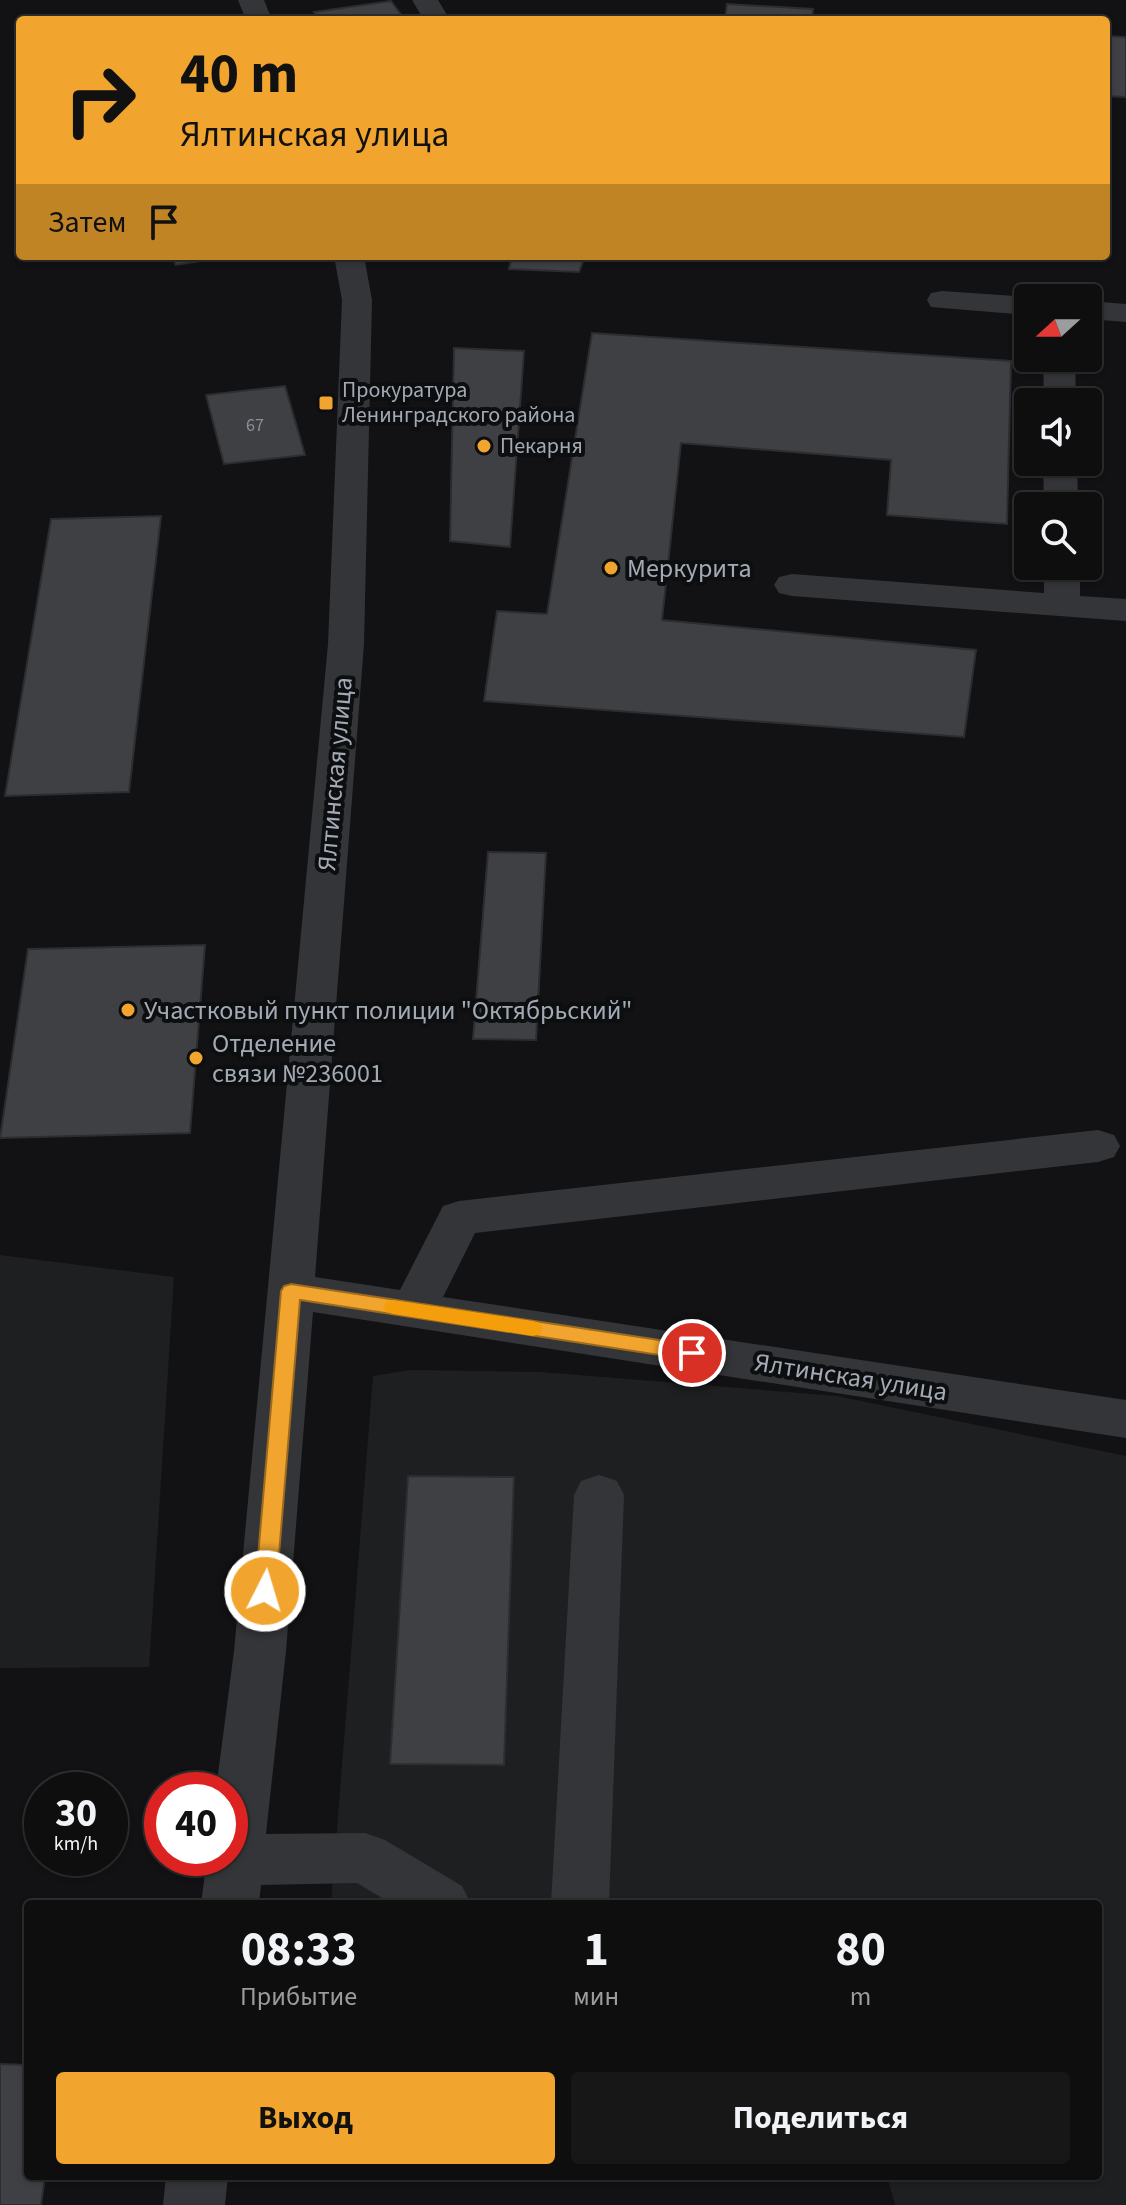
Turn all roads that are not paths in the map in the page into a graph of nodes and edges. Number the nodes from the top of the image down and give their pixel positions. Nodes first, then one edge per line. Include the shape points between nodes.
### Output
1 (350, 260) edge
2 (942, 300) dead end
3 (1014, 305) edge
4 (1102, 311) edge
5 (1126, 313) edge
6 (1062, 580) edge
7 (792, 585) dead end
8 (1062, 606) junction
9 (1126, 610) edge
10 (1098, 1146) dead end
11 (291, 1291) junction
12 (413, 1310) junction
13 (1126, 1419) edge
14 (599, 1495) dead end
15 (233, 1882) edge
16 (435, 1900) edge
17 (580, 1900) edge
18 (197, 2180) edge
19 (194, 2205) edge

1 - 11 street, Ялтинская улица via 357,300 346,644
2 - 3 street
4 - 5 street
6 - 8 street
7 - 8 street
8 - 9 street
10 - 12 street via 459,1218
11 - 12 street, Ялтинская улица
11 - 15 street, Ялтинская улица via 260,1651
12 - 13 street, Ялтинская улица
14 - 17 street
15 - 16 street via 365,1858
18 - 19 street

